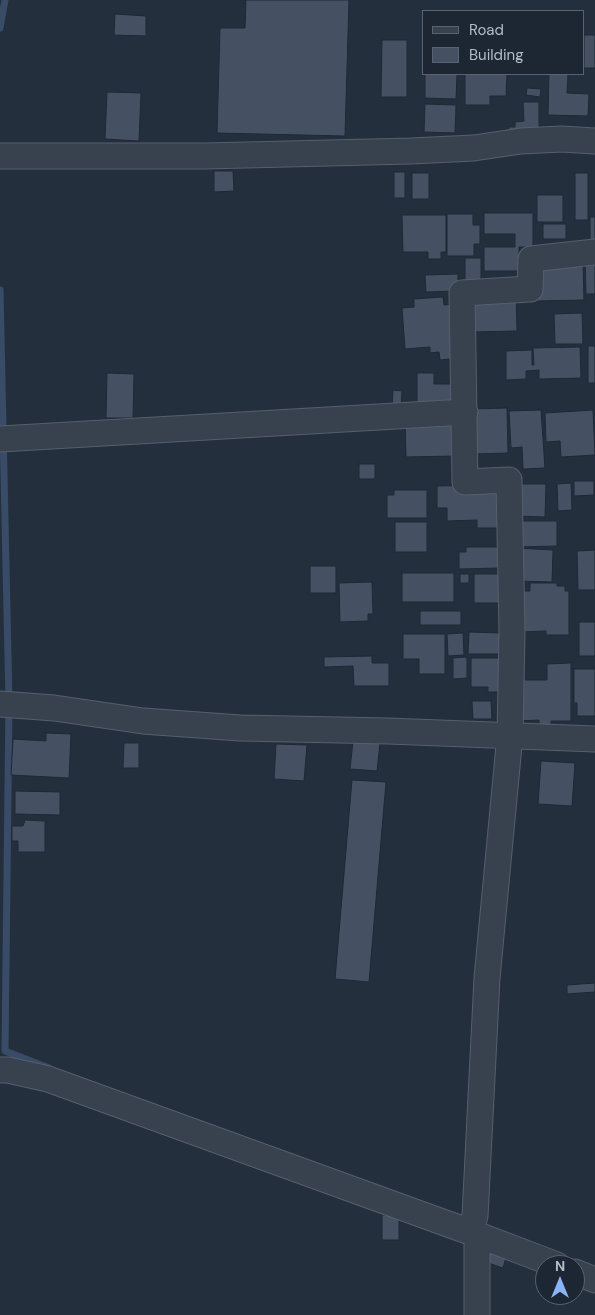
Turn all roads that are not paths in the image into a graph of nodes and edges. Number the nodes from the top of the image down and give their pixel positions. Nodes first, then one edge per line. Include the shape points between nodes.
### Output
1 (595, 141) edge
2 (0, 156) edge
3 (595, 252) edge
4 (466, 412) junction
5 (0, 439) edge
6 (0, 704) edge
7 (510, 735) junction
8 (595, 739) edge
9 (0, 1070) edge
10 (473, 1233) junction
11 (535, 1257) edge
12 (477, 1315) edge

1 - 2 street via 562,139 474,148 254,155
3 - 4 street via 531,259 530,289 462,293
4 - 5 street
4 - 7 street via 466,482 510,480
6 - 7 street via 144,721 240,728
7 - 8 street
7 - 10 street via 488,978
9 - 10 street via 48,1078
10 - 11 street
10 - 12 street

